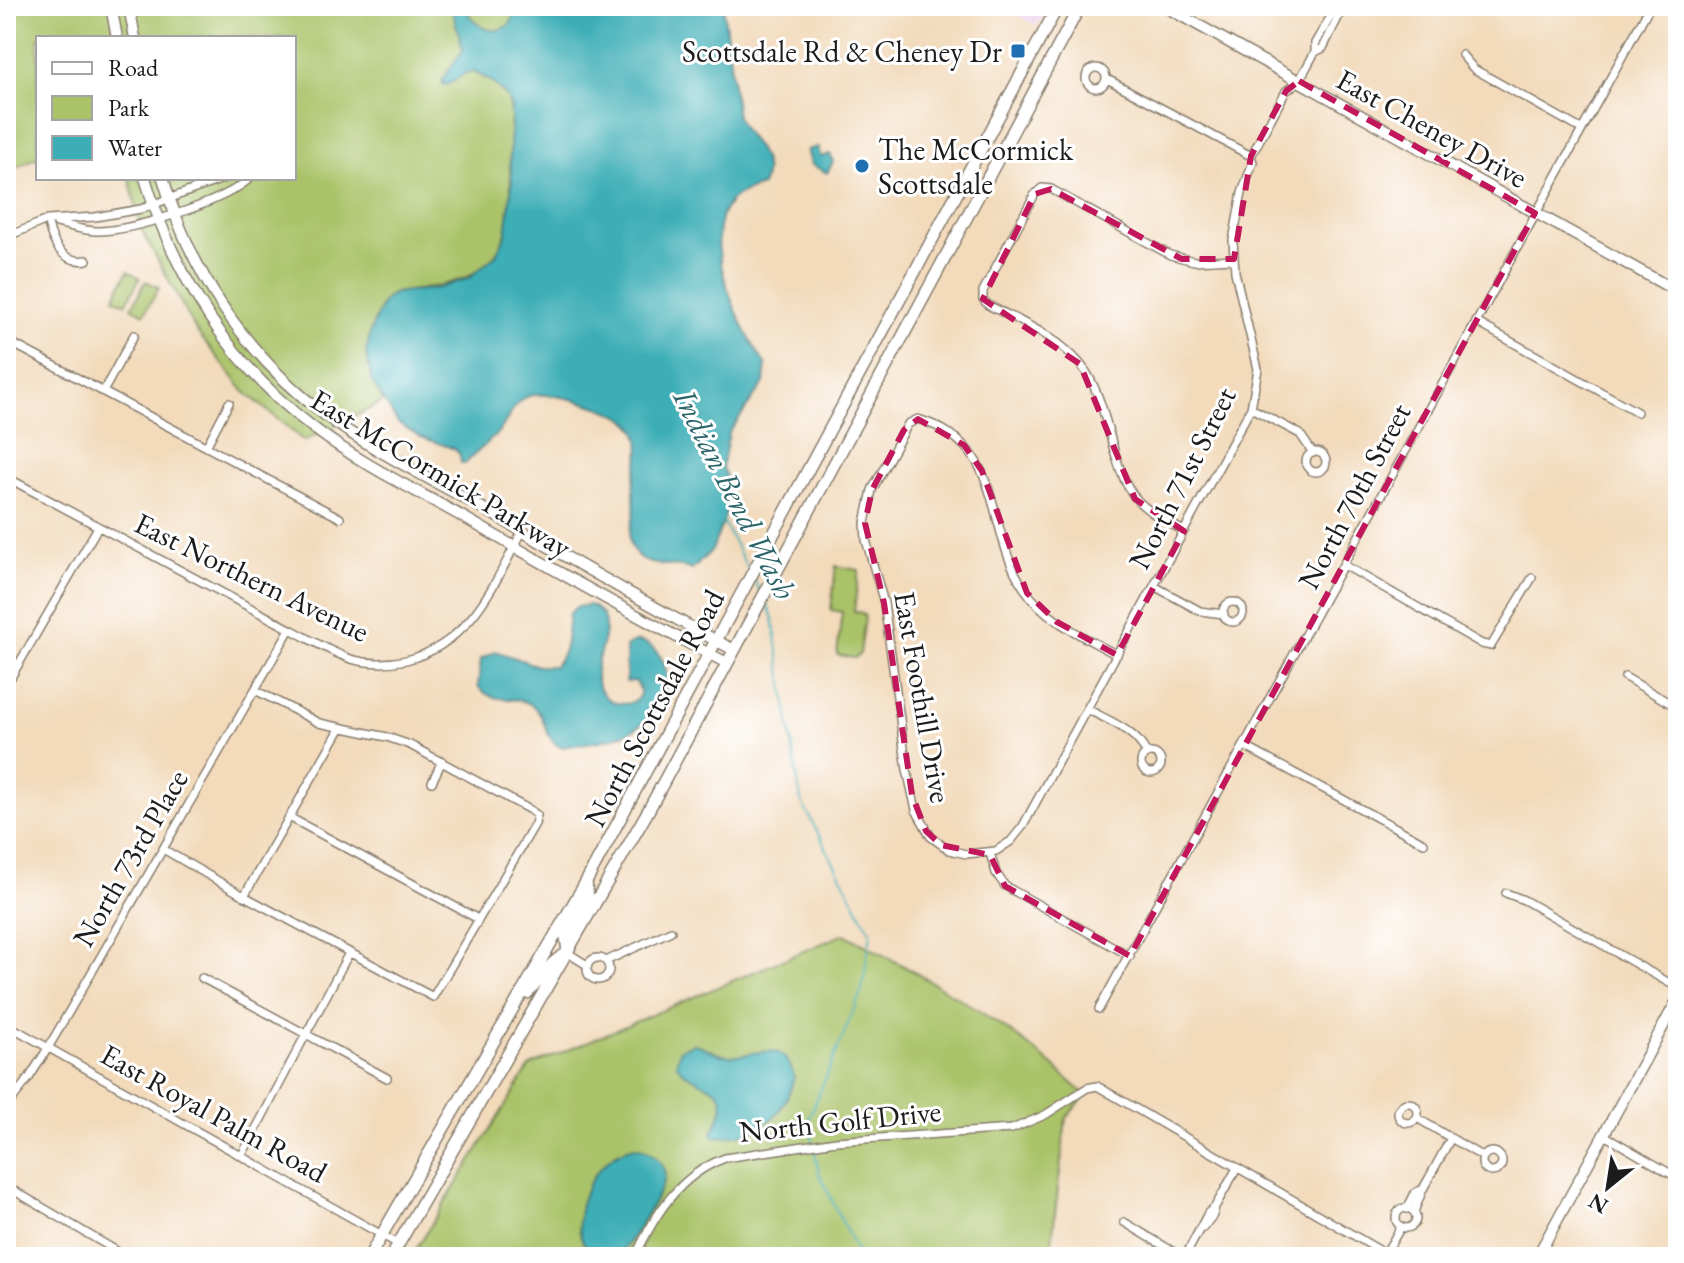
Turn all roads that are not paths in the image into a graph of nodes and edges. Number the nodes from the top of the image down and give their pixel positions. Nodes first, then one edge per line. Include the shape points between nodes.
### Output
1 (111, 6) edge
2 (129, 6) edge
3 (1058, 6) edge
4 (1080, 6) edge
5 (1164, 6) edge
6 (1337, 6) edge
7 (1344, 6) edge
8 (1650, 6) edge
9 (1326, 34) junction
10 (117, 36) edge
11 (135, 36) edge
12 (1462, 55) dead end
13 (1107, 79) dead end
14 (1299, 81) junction
15 (1581, 129) junction
16 (1251, 156) junction
17 (146, 180) edge
18 (164, 180) edge
19 (220, 180) edge
20 (248, 180) edge
21 (169, 200) junction
22 (153, 205) junction
23 (1535, 213) junction
24 (175, 214) junction
25 (158, 219) junction
26 (47, 220) junction
27 (6, 237) edge
28 (1234, 259) junction
29 (87, 260) dead end
30 (1678, 292) edge
31 (1476, 322) junction
32 (134, 335) dead end
33 (6, 340) edge
34 (277, 374) junction
35 (264, 385) junction
36 (104, 390) junction
37 (229, 403) dead end
38 (1251, 408) junction
39 (1637, 412) dead end
40 (207, 445) junction
41 (1313, 453) dead end
42 (6, 477) edge
43 (340, 518) dead end
44 (98, 527) junction
45 (1184, 531) junction
46 (522, 532) junction
47 (514, 547) junction
48 (1344, 565) junction
49 (1532, 578) dead end
50 (1154, 586) junction
51 (1224, 614) dead end
52 (290, 629) junction
53 (717, 641) junction
54 (735, 648) junction
55 (710, 654) junction
56 (1117, 655) junction
57 (727, 663) junction
58 (1625, 677) dead end
59 (6, 686) edge
60 (255, 690) junction
61 (1678, 708) edge
62 (1087, 709) junction
63 (340, 729) junction
64 (1246, 747) junction
65 (1147, 754) dead end
66 (442, 761) junction
67 (432, 782) dead end
68 (289, 817) junction
69 (1424, 843) dead end
70 (163, 849) junction
71 (990, 853) junction
72 (586, 882) junction
73 (1506, 893) dead end
74 (244, 896) junction
75 (478, 919) junction
76 (671, 931) dead end
77 (349, 953) junction
78 (568, 953) junction
79 (1130, 956) junction
80 (606, 961) junction
81 (587, 965) junction
82 (202, 978) dead end
83 (1678, 988) edge
84 (1678, 999) edge
85 (514, 1006) junction
86 (1099, 1009) dead end
87 (6, 1024) edge
88 (305, 1034) junction
89 (48, 1048) junction
90 (387, 1078) dead end
91 (6, 1107) edge
92 (1417, 1118) dead end
93 (1604, 1135) junction
94 (1451, 1138) junction
95 (242, 1155) junction
96 (1483, 1157) dead end
97 (1237, 1168) junction
98 (1678, 1178) edge
99 (6, 1186) edge
100 (1410, 1210) junction
101 (1124, 1222) dead end
102 (1401, 1227) junction
103 (382, 1235) junction
104 (398, 1244) junction
105 (1388, 1255) edge
106 (127, 1257) edge
107 (369, 1257) edge
108 (391, 1257) edge
109 (635, 1257) edge
110 (1184, 1257) edge
111 (1537, 1257) edge

1 - 10 main road
2 - 11 main road
3 - 53 main road, North Scottsdale Road
4 - 54 main road, North Scottsdale Road
5 - 14 main road, East Cheney Drive
6 - 9 street, North 71st Street
7 - 9 street, North 71st Street
8 - 15 street, North 70th Street
9 - 14 street, North 71st Street via 1323,48 1315,52
12 - 15 street via 1474,69
13 - 16 street
14 - 16 street, North 71st Street via 1286,91
14 - 23 main road, East Cheney Drive
15 - 23 street, North 70th Street
16 - 28 street, North 71st Street via 1235,224
17 - 22 main road, East McCormick Parkway
18 - 21 main road, East McCormick Parkway
19 - 21 street
20 - 24 street
21 - 22 street
21 - 24 main road, East McCormick Parkway
22 - 25 main road, East McCormick Parkway
22 - 26 street via 126,213
23 - 30 main road, East Cheney Drive
23 - 31 street, North 70th Street
24 - 25 street
24 - 34 main road, East McCormick Parkway via 198,268 222,306
25 - 26 street via 95,231
25 - 35 main road, East McCormick Parkway via 206,314
26 - 27 street
26 - 29 street via 51,241 62,254 76,262
28 - 38 street, North 71st Street via 1258,369
28 - 45 street via 1194,261 1170,255 1042,188 983,291 988,305 1055,341 1080,364 1098,394 1135,499
31 - 39 street
31 - 48 street, North 70th Street
32 - 36 street
33 - 36 street
34 - 35 main road
34 - 46 main road, East McCormick Parkway via 327,416
35 - 47 main road, East McCormick Parkway via 318,431
36 - 40 street
37 - 40 street
38 - 41 street via 1300,434
38 - 45 street, North 71st Street
40 - 43 street
42 - 44 street, East Northern Avenue
44 - 52 street, East Northern Avenue
44 - 59 street
45 - 50 street, North 71st Street
46 - 47 street, East Northern Avenue
46 - 53 main road, East McCormick Parkway
47 - 52 street, East Northern Avenue via 463,630 425,655 394,663 363,661
47 - 55 main road, East McCormick Parkway
48 - 49 street via 1491,646
48 - 64 street, North 70th Street
50 - 51 street via 1200,611
50 - 56 street, North 71st Street
52 - 60 street, North 73rd Place
53 - 54 main road, East McCormick Parkway
53 - 55 main road, North Scottsdale Road
54 - 57 main road, North Scottsdale Road
55 - 57 main road, East McCormick Parkway
55 - 72 main road, North Scottsdale Road
56 - 62 street, North 71st Street
56 - 71 street, East Foothill Drive via 1037,605 1015,570 977,460 955,438 924,421 913,421 876,483 865,532 884,603 907,770 926,831 941,845 966,854
57 - 78 main road, North Scottsdale Road
58 - 61 street
60 - 63 street
60 - 70 street, North 73rd Place
62 - 65 street via 1132,734
62 - 71 street, North 71st Street via 1019,832
63 - 66 street via 399,740
63 - 68 street
64 - 69 street
64 - 79 street, North 70th Street
66 - 67 street
66 - 75 street via 537,815
68 - 74 street
68 - 75 street
70 - 74 street
70 - 89 street, North 73rd Place
71 - 79 street via 1005,886
72 - 78 main road via 588,897 566,937
72 - 85 main road, North Scottsdale Road
73 - 83 street
74 - 77 street
75 - 77 street via 433,997
76 - 80 street
77 - 88 street
78 - 81 street
78 - 85 main road via 552,962
78 - 104 main road, North Scottsdale Road
79 - 86 street, North 70th Street
80 - 81 street via 595,958
80 - 81 street via 609,971 603,980 589,976
82 - 88 street
84 - 93 main road
85 - 103 main road, North Scottsdale Road
87 - 89 street, East Royal Palm Road
88 - 90 street
88 - 95 street
89 - 91 street, North 73rd Place
89 - 95 street, East Royal Palm Road
92 - 94 street
93 - 98 street
93 - 111 main road
94 - 96 street
94 - 100 street via 1423,1189 1415,1193
95 - 103 street, East Royal Palm Road
97 - 105 street
97 - 109 street, North Golf Drive via 1097,1086 1012,1129 836,1141 725,1158 682,1183
97 - 110 street
99 - 106 street
100 - 102 street via 1396,1215
100 - 102 street via 1416,1219 1413,1225
101 - 110 street
102 - 105 street
103 - 104 street, East Royal Palm Road
103 - 107 main road, North Scottsdale Road
104 - 108 main road, North Scottsdale Road

